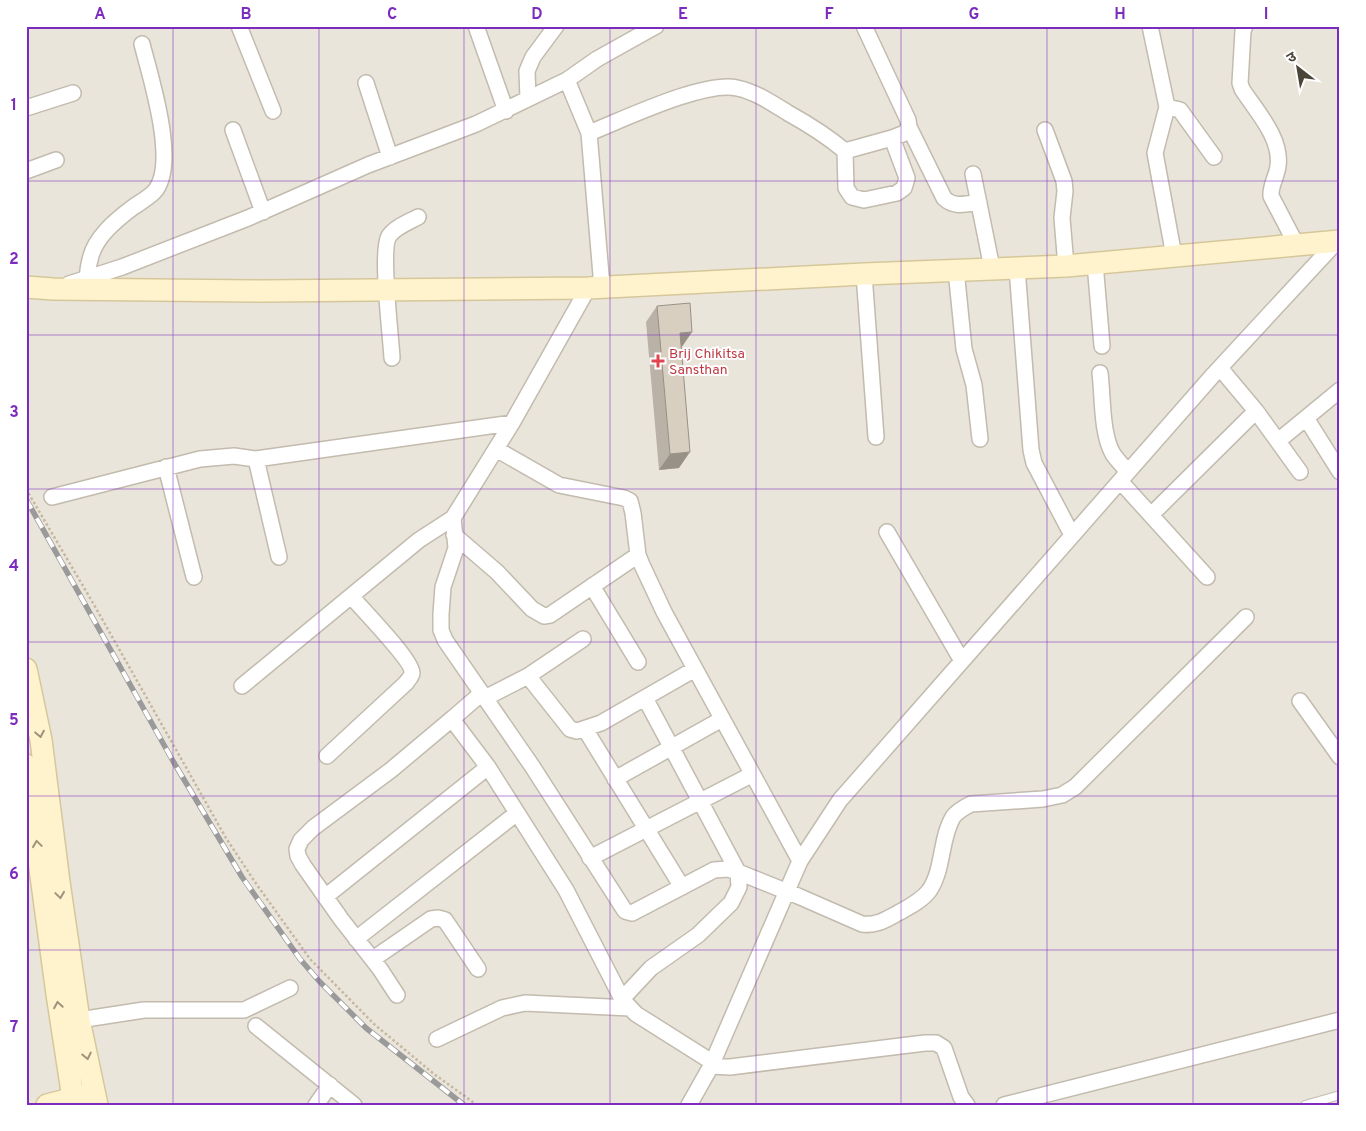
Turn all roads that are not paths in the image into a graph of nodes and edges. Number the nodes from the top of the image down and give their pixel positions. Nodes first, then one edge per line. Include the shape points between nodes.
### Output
1 (239, 26) edge
2 (476, 26) edge
3 (556, 26) edge
4 (656, 26) edge
5 (864, 26) edge
6 (1150, 26) edge
7 (1245, 26) edge
8 (142, 44) dead end
9 (567, 80) junction
10 (366, 83) dead end
11 (73, 93) dead end
12 (528, 99) junction
13 (1167, 107) junction
14 (26, 108) edge
15 (506, 110) junction
16 (273, 111) dead end
17 (909, 127) junction
18 (234, 130) dead end
19 (1045, 130) dead end
20 (589, 133) junction
21 (892, 138) junction
22 (844, 151) junction
23 (390, 157) junction
24 (1214, 157) dead end
25 (56, 160) dead end
26 (26, 171) edge
27 (973, 174) dead end
28 (979, 202) junction
29 (263, 212) junction
30 (418, 217) dead end
31 (1339, 240) edge
32 (1296, 244) junction
33 (1174, 256) junction
34 (1094, 263) junction
35 (1066, 266) junction
36 (992, 268) junction
37 (1017, 268) junction
38 (956, 270) junction
39 (864, 274) junction
40 (87, 279) junction
41 (26, 287) edge
42 (595, 288) junction
43 (53, 289) junction
44 (387, 290) junction
45 (1102, 346) dead end
46 (392, 358) dead end
47 (1220, 368) junction
48 (1100, 372) dead end
49 (1340, 390) edge
50 (1256, 411) junction
51 (1306, 418) junction
52 (512, 424) junction
53 (876, 437) dead end
54 (980, 439) dead end
55 (1278, 441) junction
56 (496, 449) junction
57 (256, 459) junction
58 (166, 467) junction
59 (1300, 472) dead end
60 (1340, 472) edge
61 (1124, 477) junction
62 (52, 497) dead end
63 (1151, 514) junction
64 (452, 518) junction
65 (887, 532) dead end
66 (454, 534) junction
67 (1072, 535) junction
68 (638, 555) junction
69 (279, 557) dead end
70 (1207, 576) dead end
71 (194, 577) dead end
72 (592, 586) junction
73 (351, 596) junction
74 (1246, 617) dead end
75 (583, 639) dead end
76 (962, 661) junction
77 (638, 662) dead end
78 (26, 669) edge
79 (695, 670) junction
80 (528, 676) junction
81 (242, 686) dead end
82 (483, 696) junction
83 (645, 698) junction
84 (1300, 701) dead end
85 (453, 718) junction
86 (722, 719) junction
87 (585, 729) junction
88 (671, 747) junction
89 (327, 756) dead end
90 (1340, 757) edge
91 (26, 765) edge
92 (488, 767) junction
93 (751, 775) junction
94 (615, 779) junction
95 (700, 800) junction
96 (517, 813) junction
97 (646, 829) junction
98 (590, 858) junction
99 (800, 861) junction
100 (738, 872) junction
101 (682, 887) junction
102 (786, 892) junction
103 (325, 897) junction
104 (356, 939) junction
105 (373, 959) junction
106 (478, 969) dead end
107 (290, 988) dead end
108 (397, 996) dead end
109 (626, 1004) junction
110 (79, 1020) junction
111 (1340, 1020) edge
112 (256, 1026) dead end
113 (437, 1039) dead end
114 (711, 1064) junction
115 (330, 1085) junction
116 (1340, 1095) edge
117 (96, 1098) edge
118 (73, 1102) edge
119 (47, 1105) edge
120 (316, 1105) edge
121 (354, 1105) edge
122 (689, 1105) edge
123 (967, 1105) edge
124 (1004, 1105) edge
125 (1305, 1105) edge

1 - 16 street
2 - 15 street
3 - 12 street via 533,57 527,71
4 - 9 street
5 - 17 street
6 - 13 street
7 - 32 street via 1240,83 1276,146 1278,166 1271,196
8 - 40 street via 160,116 163,143 160,178 154,191 119,218 96,244
9 - 12 street
9 - 20 street
10 - 23 street
11 - 14 street
12 - 15 street
13 - 24 street via 1180,110
13 - 33 street via 1155,153
15 - 23 street
17 - 21 street via 905,133
17 - 28 street via 944,198 956,206
18 - 29 street
19 - 35 street via 1064,181 1062,218
20 - 22 street via 685,95 736,87 760,96 827,136
20 - 42 street
21 - 22 street
21 - 22 street via 907,178 904,188 897,193 864,200 852,196 846,188
23 - 29 street
25 - 26 street
27 - 28 street
28 - 36 street
29 - 40 street
30 - 44 street via 394,230 386,242
31 - 32 street
31 - 47 street
32 - 33 street
33 - 34 street
34 - 35 street
34 - 45 street
35 - 37 street
36 - 37 street
36 - 38 street
37 - 67 street via 1031,450 1034,463
38 - 39 street
38 - 54 street via 964,349 974,385
39 - 42 street
39 - 53 street
40 - 43 street
41 - 43 street
42 - 44 street
42 - 52 street
43 - 44 street
44 - 46 street
47 - 50 street
47 - 61 street
48 - 61 street via 1108,444
49 - 51 street
50 - 55 street
50 - 63 street
51 - 55 street
51 - 60 street
52 - 56 street
52 - 57 street
55 - 59 street
56 - 64 street
56 - 68 street via 559,485 630,501
57 - 58 street via 234,456 200,459
57 - 69 street
58 - 62 street
58 - 71 street
61 - 63 street
61 - 67 street
63 - 70 street
64 - 66 street
64 - 73 street via 419,540
65 - 76 street
66 - 72 street via 544,616
66 - 82 street via 456,548 443,587 442,630 445,640
67 - 76 street
68 - 72 street
68 - 79 street
72 - 77 street
73 - 81 street
73 - 89 street via 405,657 412,675
74 - 102 street via 1075,787 1062,795 1043,799 972,804 962,809 949,827 936,877 918,902 872,926
75 - 80 street
76 - 99 street via 840,800
78 -> 110 street via 41,740
79 - 83 street
79 - 86 street
80 - 82 street
80 - 87 street via 570,729
82 - 85 street
82 - 98 street
83 - 87 street
83 - 88 street
84 - 90 street
85 - 92 street
85 - 103 street via 301,840 298,856
86 - 88 street
86 - 93 street
87 - 94 street
88 - 94 street
88 - 95 street
118 -> 91 street
92 - 96 street
92 - 103 street
93 - 95 street
93 - 99 street
94 - 97 street
95 - 97 street
95 - 100 street
96 - 104 street
96 - 109 street via 566,890
97 - 98 street
97 - 101 street
98 - 101 street via 624,911 632,914
99 - 102 street
100 - 101 street via 728,868 714,870
100 - 102 street
100 - 109 street via 739,887 731,903 698,935 651,968
102 - 114 street
103 - 104 street
104 - 105 street
105 - 106 street via 431,919 438,918 446,920
105 - 108 street
107 - 110 street via 244,1010 144,1010
109 - 113 street via 525,1003 502,1008
109 - 114 street
110 -> 117 street
111 - 124 street
112 - 115 street
114 - 122 street
114 - 123 street via 730,1067 936,1043 944,1048
115 - 120 street
115 - 121 street
116 - 125 lane
117 - 118 street
118 - 119 street

